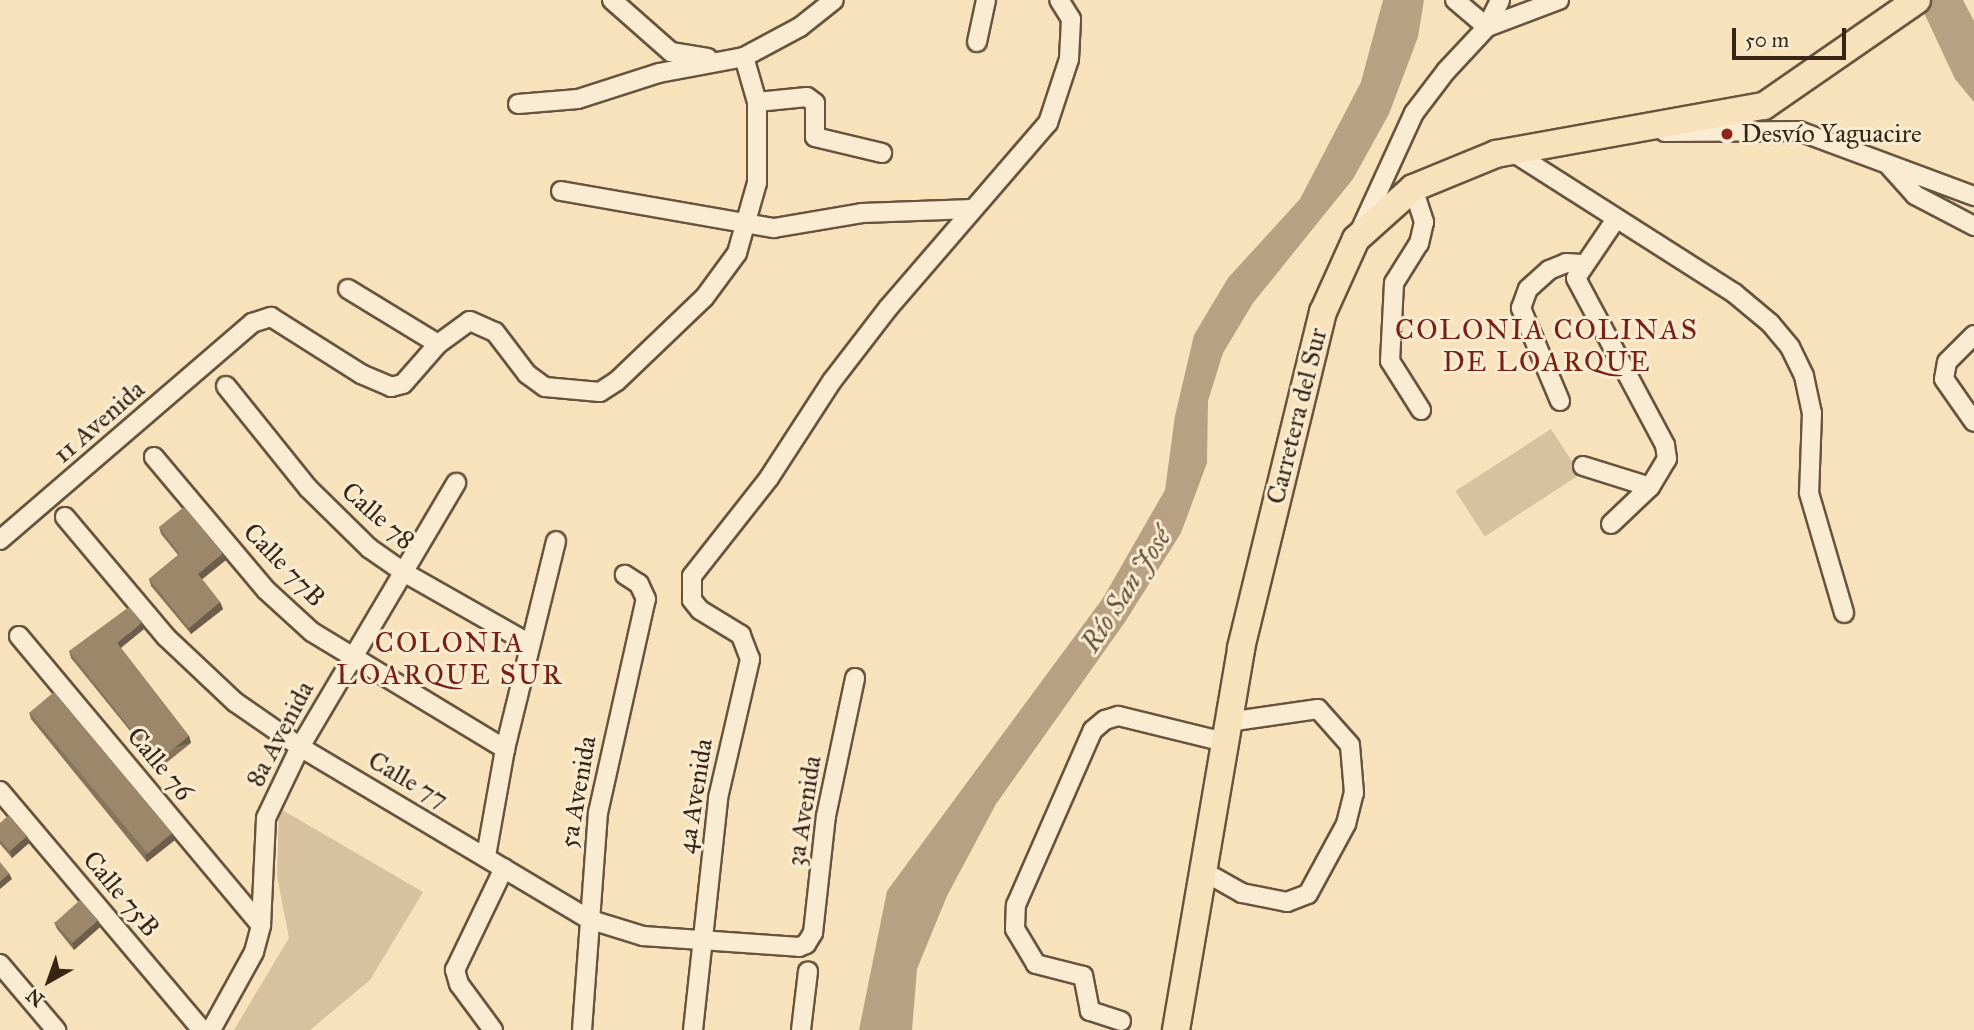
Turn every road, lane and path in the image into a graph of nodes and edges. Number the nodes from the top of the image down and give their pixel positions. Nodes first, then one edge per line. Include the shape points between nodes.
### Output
1 (612, 0) edge
2 (834, 0) edge
3 (986, 0) edge
4 (1059, 0) edge
5 (1455, 0) edge
6 (1500, 0) edge
7 (1559, 0) edge
8 (1917, 0) edge
9 (1487, 27) junction
10 (976, 42) dead end
11 (744, 57) junction
12 (722, 60) junction
13 (757, 102) junction
14 (518, 104) dead end
15 (1641, 130) junction
16 (1511, 151) junction
17 (881, 153) dead end
18 (1888, 164) junction
19 (1413, 188) junction
20 (561, 191) dead end
21 (1974, 196) edge
22 (972, 209) junction
23 (1616, 219) junction
24 (747, 223) junction
25 (1974, 226) edge
26 (1356, 239) junction
27 (1581, 264) junction
28 (348, 289) dead end
29 (1974, 335) edge
30 (438, 344) junction
31 (226, 386) dead end
32 (1560, 401) dead end
33 (1421, 410) dead end
34 (1974, 422) edge
35 (154, 457) dead end
36 (1584, 466) dead end
37 (456, 483) dead end
38 (1650, 487) junction
39 (65, 517) dead end
40 (1611, 524) dead end
41 (0, 540) edge
42 (556, 541) dead end
43 (405, 573) junction
44 (625, 575) dead end
45 (1843, 612) dead end
46 (19, 636) dead end
47 (530, 644) junction
48 (352, 658) junction
49 (855, 678) dead end
50 (1227, 732) junction
51 (300, 747) junction
52 (505, 749) junction
53 (0, 791) edge
54 (486, 856) junction
55 (504, 868) junction
56 (1203, 872) junction
57 (588, 919) junction
58 (261, 925) junction
59 (702, 939) junction
60 (799, 947) joint
61 (0, 964) edge
62 (808, 971) dead end
63 (1121, 1020) dead end
64 (56, 1030) edge
65 (202, 1030) edge
66 (211, 1030) edge
67 (493, 1030) edge
68 (582, 1030) edge
69 (693, 1030) edge
70 (801, 1030) edge
71 (1176, 1030) edge

1 - 12 street via 671,52
2 - 11 street via 800,27
3 - 10 street
4 - 22 street via 1072,19 1069,59 1048,123
5 - 9 street
6 - 9 street
7 - 9 street
8 - 15 highway, Carretera del Sur via 1764,106
9 - 26 street via 1414,113
11 - 12 street
11 - 13 street, 11 Avenida
12 - 14 street via 578,99
13 - 17 street via 807,97 815,103 815,137
13 - 24 street, 11 Avenida via 757,183
15 - 16 highway, Carretera del Sur
15 - 18 street via 1799,131
16 - 19 highway, Carretera del Sur
16 - 23 street
18 - 21 street
18 - 25 street via 1914,195
19 - 26 highway, Carretera del Sur
19 - 33 street via 1424,222 1419,243 1394,283 1390,361
20 - 24 street
22 - 24 street via 862,213 774,228
22 - 59 street, 4a Avenida via 832,381 769,478 692,576 692,600 741,635 750,659 719,798
23 - 27 street
23 - 45 street via 1734,293 1790,347 1804,376 1812,412 1809,493
24 - 30 street, 11 Avenida via 737,253 704,298 600,392 545,387 527,374 484,324 470,321
26 - 50 highway, Carretera del Sur via 1323,312 1241,648
27 - 32 street via 1566,263 1549,270 1528,289 1521,308
27 - 38 street via 1576,278 1665,446 1665,465
28 - 30 street
29 - 34 street via 1947,362 1944,379
30 - 41 street, 11 Avenida via 403,384 391,387 360,374 280,320 252,323
31 - 43 street, Calle 78 via 339,522
35 - 48 street, Calle 77B via 266,590 312,632
36 - 38 street
37 - 43 street, 8a Avenida
38 - 40 street
39 - 51 street, Calle 77 via 204,676
42 - 47 street
43 - 47 street, Calle 78
43 - 48 street, 8a Avenida
44 - 57 street, 5a Avenida via 639,584 646,599 598,813
46 - 58 street, Calle 76
47 - 52 street
48 - 51 street, 8a Avenida
48 - 52 street, Calle 77B
49 - 60 street, 3a Avenida via 826,816 813,933
50 - 56 highway, Carretera del Sur
50 - 56 street via 1318,709 1350,745 1354,793 1346,824 1308,894 1287,902 1242,893
50 - 63 street via 1118,716 1105,720 1093,730 1016,905 1014,929 1036,964 1083,976 1090,1011
51 - 54 street, Calle 77
51 - 58 street, 8a Avenida via 266,818
52 - 54 street
53 - 65 street, Calle 75B
54 - 55 street, Calle 77
55 - 57 street, Calle 77
55 - 67 street via 455,970 459,984
56 - 71 highway, Carretera del Sur
57 - 59 street, Calle 77 via 643,936
57 - 68 street, 5a Avenida
58 - 66 street, 8a Avenida via 254,952
59 - 60 street, Calle 77
59 - 69 street, 4a Avenida
61 - 64 street
62 - 70 street

